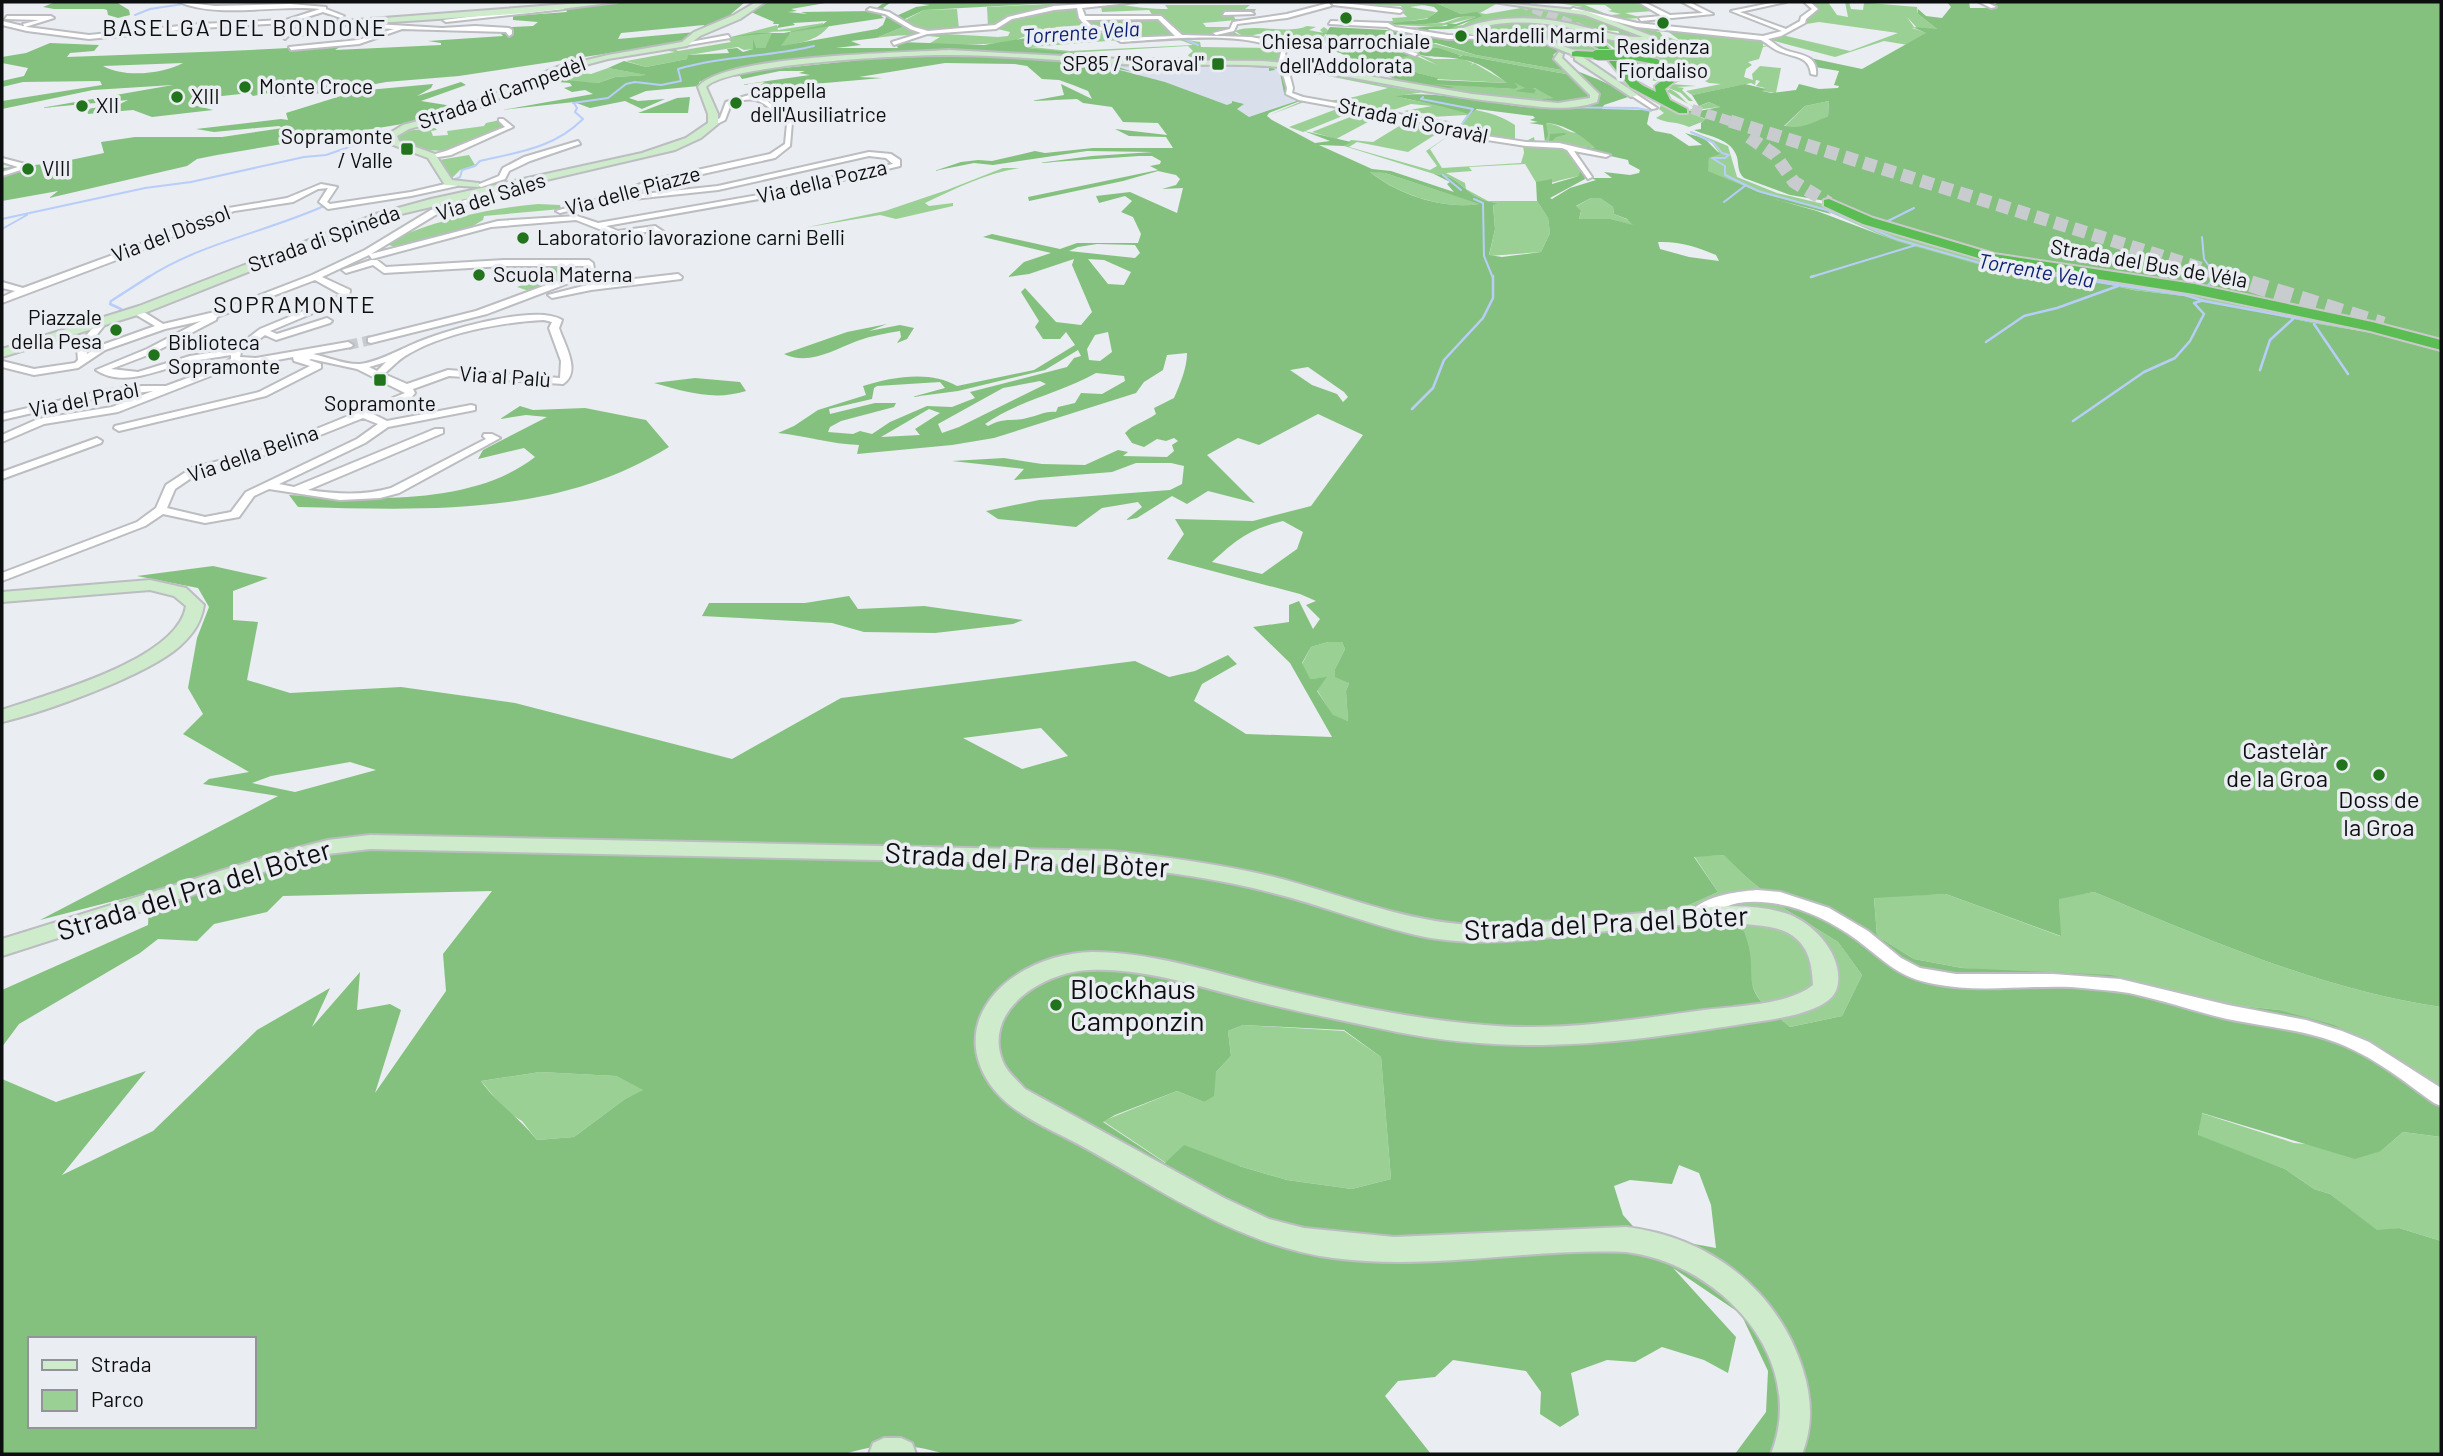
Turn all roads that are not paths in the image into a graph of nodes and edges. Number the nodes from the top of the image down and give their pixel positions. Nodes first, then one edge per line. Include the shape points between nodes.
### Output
1 (182, 2) edge
2 (552, 2) edge
3 (613, 2) edge
4 (761, 2) edge
5 (1134, 2) edge
6 (1497, 2) edge
7 (1640, 2) edge
8 (1685, 2) edge
9 (1783, 2) edge
10 (1807, 2) edge
11 (1982, 2) edge
12 (257, 3) edge
13 (1329, 3) edge
14 (1301, 4) edge
15 (445, 6) dead end
16 (458, 6) dead end
17 (1079, 7) junction
18 (1993, 7) dead end
19 (1387, 9) junction
20 (323, 10) junction
21 (870, 10) dead end
22 (1400, 11) dead end
23 (1572, 11) junction
24 (1339, 12) dead end
25 (238, 13) dead end
26 (1293, 13) junction
27 (1225, 14) dead end
28 (1256, 14) junction
29 (341, 16) junction
30 (1669, 17) junction
31 (1082, 18) junction
32 (1394, 18) dead end
33 (1621, 20) junction
34 (2, 21) edge
35 (41, 21) junction
36 (285, 21) junction
37 (1331, 23) dead end
38 (409, 24) junction
39 (21, 26) junction
40 (201, 26) junction
41 (300, 26) junction
42 (97, 28) dead end
43 (41, 31) junction
44 (312, 31) junction
45 (1786, 31) junction
46 (1693, 32) junction
47 (928, 33) junction
48 (509, 34) dead end
49 (1332, 34) dead end
50 (1592, 34) tunnel mouth
51 (1324, 35) dead end
52 (83, 36) junction
53 (1358, 36) dead end
54 (285, 37) dead end
55 (728, 37) dead end
56 (1183, 37) junction
57 (1763, 38) junction
58 (1543, 40) junction
59 (688, 43) junction
60 (894, 43) dead end
61 (1303, 46) junction
62 (291, 48) dead end
63 (1283, 48) junction
64 (1415, 54) dead end
65 (1573, 56) junction
66 (1623, 59) junction
67 (1282, 65) junction
68 (1814, 74) dead end
69 (1670, 80) junction
70 (1634, 95) junction
71 (1668, 102) junction
72 (1654, 108) dead end
73 (1687, 110) tunnel mouth
74 (713, 119) junction
75 (501, 120) dead end
76 (578, 142) dead end
77 (1567, 146) junction
78 (1606, 155) dead end
79 (432, 156) junction
80 (2, 160) edge
81 (793, 161) dead end
82 (2, 174) edge
83 (556, 174) junction
84 (1587, 177) dead end
85 (735, 178) dead end
86 (454, 184) junction
87 (481, 185) junction
88 (692, 186) junction
89 (669, 194) junction
90 (606, 200) junction
91 (1829, 203) tunnel mouth
92 (491, 225) junction
93 (598, 225) junction
94 (660, 232) dead end
95 (336, 267) junction
96 (318, 277) junction
97 (678, 277) dead end
98 (5, 288) edge
99 (23, 291) junction
100 (2, 300) edge
101 (136, 312) junction
102 (222, 313) junction
103 (477, 314) junction
104 (327, 321) dead end
105 (102, 322) junction
106 (2383, 325) tunnel mouth
107 (162, 327) junction
108 (263, 331) junction
109 (410, 331) junction
110 (370, 340) tunnel mouth
111 (189, 341) junction
112 (430, 342) junction
113 (2435, 342) edge
114 (348, 345) tunnel mouth
115 (2, 353) edge
116 (306, 355) junction
117 (399, 355) junction
118 (236, 356) junction
119 (208, 357) junction
120 (83, 361) junction
121 (2, 364) edge
122 (360, 367) junction
123 (377, 375) junction
124 (407, 388) junction
125 (170, 389) junction
126 (471, 408) dead end
127 (114, 410) junction
128 (361, 414) junction
129 (2, 417) edge
130 (385, 425) junction
131 (119, 429) junction
132 (439, 432) dead end
133 (488, 436) dead end
134 (2, 439) edge
135 (2, 477) edge
136 (267, 485) junction
137 (293, 492) junction
138 (160, 510) junction
139 (2, 577) edge
140 (2, 597) edge
141 (2, 716) edge
142 (1695, 916) junction
143 (2, 948) edge
144 (2441, 1098) edge
145 (884, 1454) edge
146 (901, 1454) edge
147 (1787, 1454) edge

1 - 12 street
2 - 16 main road
3 - 38 main road
4 - 59 main road, Strada di Campedèl
5 - 17 street
6 - 23 main road
7 - 30 street
8 - 30 street via 1710,14
9 - 45 street via 1734,10
10 - 45 street via 1815,9 1803,23
11 - 18 street
12 - 20 street via 320,6
13 - 14 street
13 - 19 street
13 - 24 street
13 - 26 street
14 - 26 street via 1291,9
15 - 29 main road
17 - 31 street
17 - 47 street via 1041,11 988,28
19 - 22 street
19 - 32 street
20 - 29 street
20 - 36 street
21 - 47 street
23 - 33 street
23 - 58 main road via 1651,38 1630,39 1535,22 1467,31
25 - 40 street
26 - 28 street
27 - 28 street
28 - 56 street via 1230,31
29 - 36 main road
30 - 33 street
30 - 46 street
31 - 56 street via 1154,16
31 - 56 street via 1088,27 1115,30 1121,40
33 - 46 street
34 - 35 street via 51,18
34 - 39 street
35 - 39 street
35 - 43 street via 48,23
36 - 40 street
36 - 41 main road
37 - 58 street via 1448,37
38 - 41 main road
38 - 44 street
38 - 48 street via 442,30 491,28 509,30
38 - 62 street via 359,42
39 - 43 street
40 - 52 street
41 - 44 street via 295,28
42 - 52 street
43 - 52 street
44 - 54 street
45 - 57 street
46 - 57 street
47 - 60 street
49 - 53 street
50 - 66 highway
51 - 61 street
55 - 59 street
56 - 63 street via 1247,39
57 - 68 street via 1780,50 1808,58
58 - 65 main road
59 - 79 main road, Strada di Campedèl via 560,69 393,135 393,141
61 - 63 street
61 - 64 street via 1351,40 1393,45
63 - 67 street
65 - 66 highway, bridge
65 - 67 main road via 1595,94 1594,100 1565,106 1472,97
65 - 70 main road
65 - 71 highway via 1599,49 1576,31 1603,47 1634,85
66 - 69 highway via 1640,78
66 - 69 highway via 1653,61 1675,76
66 - 71 highway via 1639,82
67 - 74 main road via 950,52 810,61 734,72 707,81 702,90
67 - 77 street, Strada di Soravàl via 1289,94 1301,99 1448,125 1468,136
69 - 71 highway via 1659,89
70 - 71 highway
70 - 72 street
71 - 73 highway
74 - 83 main road via 699,135 659,152
74 - 90 street, Via delle Piazze via 723,119 728,103 737,99 763,99 790,123 788,145 772,156 655,182
75 - 79 street via 509,128
76 - 87 street via 527,159
77 - 78 street, Strada di Soravàl
77 - 84 street
79 - 86 main road via 447,181
80 - 82 street via 26,167
81 - 88 street
83 - 87 main road
83 - 95 street, Via del Sàles via 434,212
83 - 101 main road, Strada di Spinéda via 380,216
85 - 88 street
86 - 87 main road
86 - 99 street, Via del Dòssol via 328,207 323,202 333,187 318,185 290,200 215,215
88 - 89 street
89 - 90 street, Via della Pozza
89 - 93 street, Via della Pozza via 718,188 873,153 897,162 888,169 776,194
90 - 92 street, Via delle Piazze
91 - 113 highway, Strada del Bus de Véla via 1868,221 1992,258 2194,289
92 - 93 street, Via della Pozza via 577,218
92 - 95 street, Via delle Piazze
93 - 94 street via 617,234 654,228
95 - 96 street, Via del Sàles
96 - 102 street
96 - 103 street via 374,262 384,270 425,265 589,263 590,269 579,276
96 - 108 street, Via del Praòl via 347,292 346,296
97 - 103 street via 573,290
98 - 99 street
99 - 100 street, Via del Dòssol
101 - 105 main road, Strada di Spinéda
101 - 107 street
102 - 107 street
102 - 111 street
103 - 109 street
104 - 108 street via 276,337
105 - 115 main road, Strada di Spinéda
105 - 120 street via 82,347
106 - 113 highway, Strada del Bus de Véla
107 - 120 street via 103,348
108 - 118 street, Via del Praòl
109 - 110 street
109 - 112 street
111 - 119 street
111 - 119 street via 104,371 138,375
112 - 117 street
112 - 124 street, Via al Palù via 496,323 552,318 557,320 554,328 567,376 563,381 448,373
114 - 116 street
116 - 118 street via 256,361
116 - 122 street
116 - 131 street via 297,359 318,366 262,394
117 - 122 street
117 - 123 street
118 - 119 street
118 - 125 street, Via del Praòl via 215,372
120 - 121 street via 56,371
122 - 123 street
123 - 124 street
124 - 128 street, Via della Belina via 410,393 406,397
125 - 127 street
125 - 129 street, Via del Praòl via 102,393
126 - 130 street
127 - 131 street via 120,415
127 - 134 street via 42,421
128 - 130 street
128 - 138 street, Via della Belina via 276,449 196,470 170,487
130 - 136 street via 361,442
131 - 135 street via 99,447
132 - 137 street
133 - 137 street via 495,438 393,493
136 - 137 street
136 - 138 street via 250,494 235,515 223,519 188,518
138 - 139 street, Via della Belina via 141,524
140 - 141 main road via 150,585 180,592 195,605 186,631 144,660
142 - 143 main road, Strada del Pra del Bòter via 1465,933 1417,927 1273,885 1111,858 370,842 281,859
142 - 144 street via 1715,901 1735,897 1803,902 1835,917 1916,974 1962,981 2067,981 2133,987 2228,1012 2315,1028 2353,1042
142 - 147 main road, Strada del Pra del Bòter via 1758,914 1777,918 1811,937 1822,953 1825,988 1807,1002 1740,1015 1623,1031 1516,1037 1442,1029 1124,962 1089,961 1053,966 1011,992 993,1014 989,1058 1016,1096 1256,1228 1303,1241 1380,1251 1604,1240 1651,1244 1695,1262 1741,1294 1777,1336 1794,1385 1796,1413
145 - 146 main road

